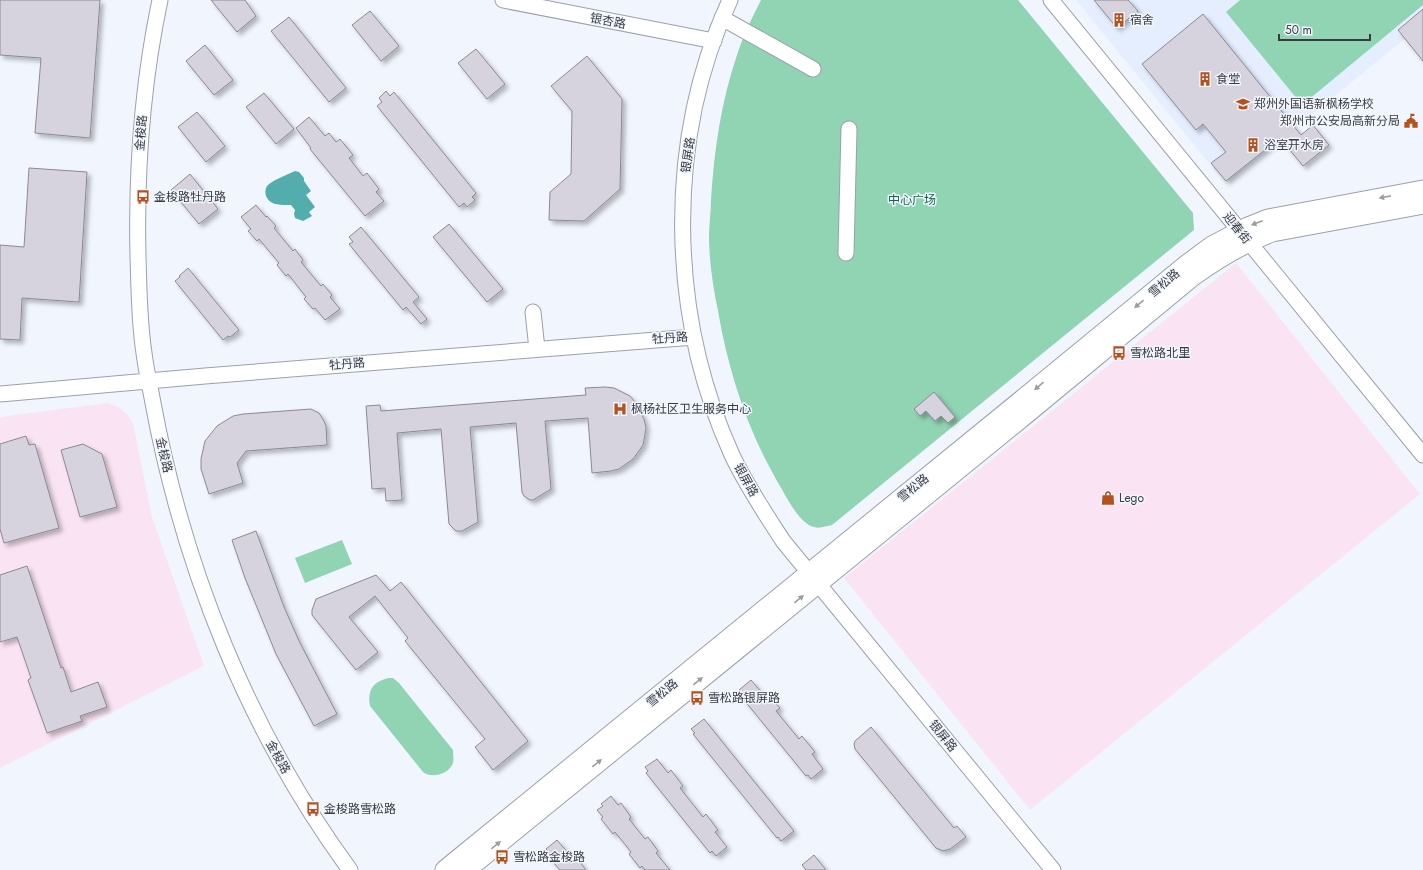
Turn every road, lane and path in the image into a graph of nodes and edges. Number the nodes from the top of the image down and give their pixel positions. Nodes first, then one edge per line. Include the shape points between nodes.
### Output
1 (160, 0) edge
2 (503, 0) edge
3 (730, 0) edge
4 (1051, 0) edge
5 (722, 18) junction
6 (714, 41) junction
7 (814, 69) dead end
8 (849, 129) dead end
9 (1423, 190) edge
10 (1423, 204) edge
11 (1244, 237) junction
12 (846, 253) dead end
13 (533, 312) dead end
14 (694, 337) junction
15 (537, 349) junction
16 (149, 381) junction
17 (0, 394) edge
18 (1423, 455) edge
19 (814, 578) junction
20 (350, 870) edge
21 (445, 870) edge
22 (466, 870) edge
23 (1053, 870) edge

1 - 16 street, 金梭路 via 146,75 140,129 137,205 139,303
2 - 6 street, 银杏路
3 - 5 street, 银屏路
4 - 11 street, 迎春街
5 - 6 street, 银屏路
5 - 7 street
6 - 14 street, 银屏路 via 691,129 683,195 683,264
8 - 12 street
9 -> 11 main road, 雪松路 via 1268,219
10 - 11 main road, 雪松路
11 - 18 street, 迎春街
11 - 19 main road, 雪松路
13 - 15 street
14 - 15 street, 牡丹路
14 - 19 street, 银屏路 via 705,382 732,455 783,541
15 - 16 street, 牡丹路
16 - 17 street, 牡丹路
16 - 20 street, 金梭路 via 159,438 174,499 204,594 234,668 275,753 321,830
19 - 21 main road, 雪松路
22 -> 19 main road, 雪松路
19 - 23 street, 银屏路

